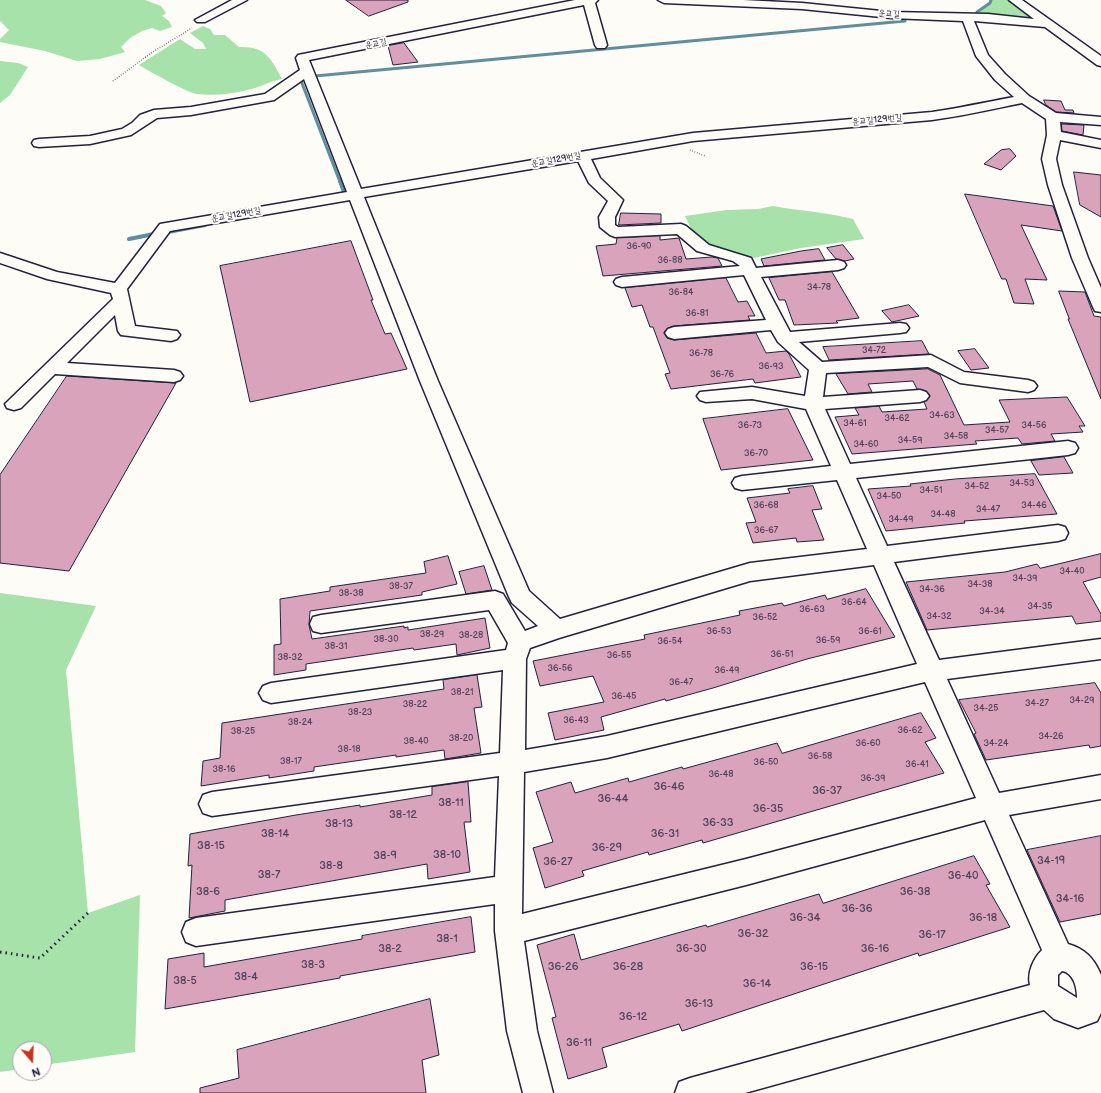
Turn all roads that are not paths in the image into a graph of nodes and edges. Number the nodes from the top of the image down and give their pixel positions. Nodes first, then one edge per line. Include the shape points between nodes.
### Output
1 (241, 0) edge
2 (664, 0) edge
3 (1015, 0) edge
4 (591, 1) edge
5 (967, 17) junction
6 (201, 20) road end
7 (1048, 24) junction
8 (601, 45) dead end
9 (1100, 60) edge
10 (307, 71) junction
11 (1024, 98) junction
12 (1053, 117) junction
13 (1101, 121) edge
14 (1054, 135) junction
15 (39, 143) dead end
16 (1101, 144) edge
17 (582, 155) junction
18 (355, 194) junction
19 (0, 258) edge
20 (838, 265) dead end
21 (750, 272) junction
22 (622, 282) dead end
23 (120, 294) junction
24 (1101, 307) edge
25 (900, 328) dead end
26 (781, 331) junction
27 (674, 333) dead end
28 (171, 335) dead end
29 (53, 368) junction
30 (818, 368) junction
31 (174, 376) dead end
32 (1028, 386) dead end
33 (706, 396) dead end
34 (920, 396) dead end
35 (14, 404) dead end
36 (813, 404) junction
37 (1068, 448) dead end
38 (843, 472) junction
39 (742, 483) dead end
40 (1058, 533) dead end
41 (879, 554) junction
42 (321, 624) dead end
43 (556, 629) junction
44 (1101, 649) edge
45 (518, 651) junction
46 (931, 671) junction
47 (271, 693) dead end
48 (512, 763) junction
49 (1101, 787) edge
50 (212, 804) dead end
51 (991, 806) junction
52 (508, 889) junction
53 (509, 931) junction
54 (196, 932) dead end
55 (1059, 956) junction
56 (1098, 978) edge
57 (1047, 995) junction
58 (538, 1093) edge
59 (690, 1093) edge

1 - 6 street
2 - 5 street, 운교길 via 802,6 891,15
3 - 7 street
4 - 8 street
4 - 10 street, 운교길 via 302,58
5 - 7 street, 운교길
5 - 11 street via 982,56 1000,77
7 - 9 street
10 - 15 street via 269,97 191,111 154,114 126,132 90,140
10 - 18 street, 운교길
11 - 12 street
11 - 17 street, 운교길129번길 via 962,112 693,137
12 - 13 street
12 - 14 street
14 - 16 street
14 - 24 street via 1049,159 1054,185
17 - 18 street, 운교길129번길
17 - 21 street via 594,180 616,200 607,217 608,226 615,232 681,229 703,248 739,258 745,262
18 - 23 street, 운교길129번길 via 165,227
18 - 43 street, 운교길 via 520,597
19 - 23 street via 53,276
20 - 21 street
21 - 22 street
21 - 26 street
23 - 28 street via 127,331
23 - 29 street, 운교길129번길
25 - 26 street
26 - 27 street
26 - 30 street
29 - 31 street
29 - 35 street, 운교길129번길
30 - 32 street via 931,361 960,377
30 - 36 street
33 - 36 street via 752,393
34 - 36 street
36 - 38 street
37 - 38 street
38 - 39 street
38 - 41 street
40 - 41 street
41 - 43 street via 750,572
41 - 46 street
42 - 45 street via 495,600
43 - 45 street
44 - 46 street
45 - 47 street
45 - 48 street
46 - 48 street via 607,747
46 - 51 street
48 - 50 street
48 - 52 street
49 - 51 street
51 - 53 street via 746,872
51 - 55 street
52 - 53 street
52 - 54 street
53 - 58 street via 522,1031
55 - 56 street via 1074,959
55 - 57 street via 1051,960 1043,970 1042,984
56 - 57 street via 1100,996 1096,1008 1086,1013 1077,1014 1067,1010
57 - 59 street

